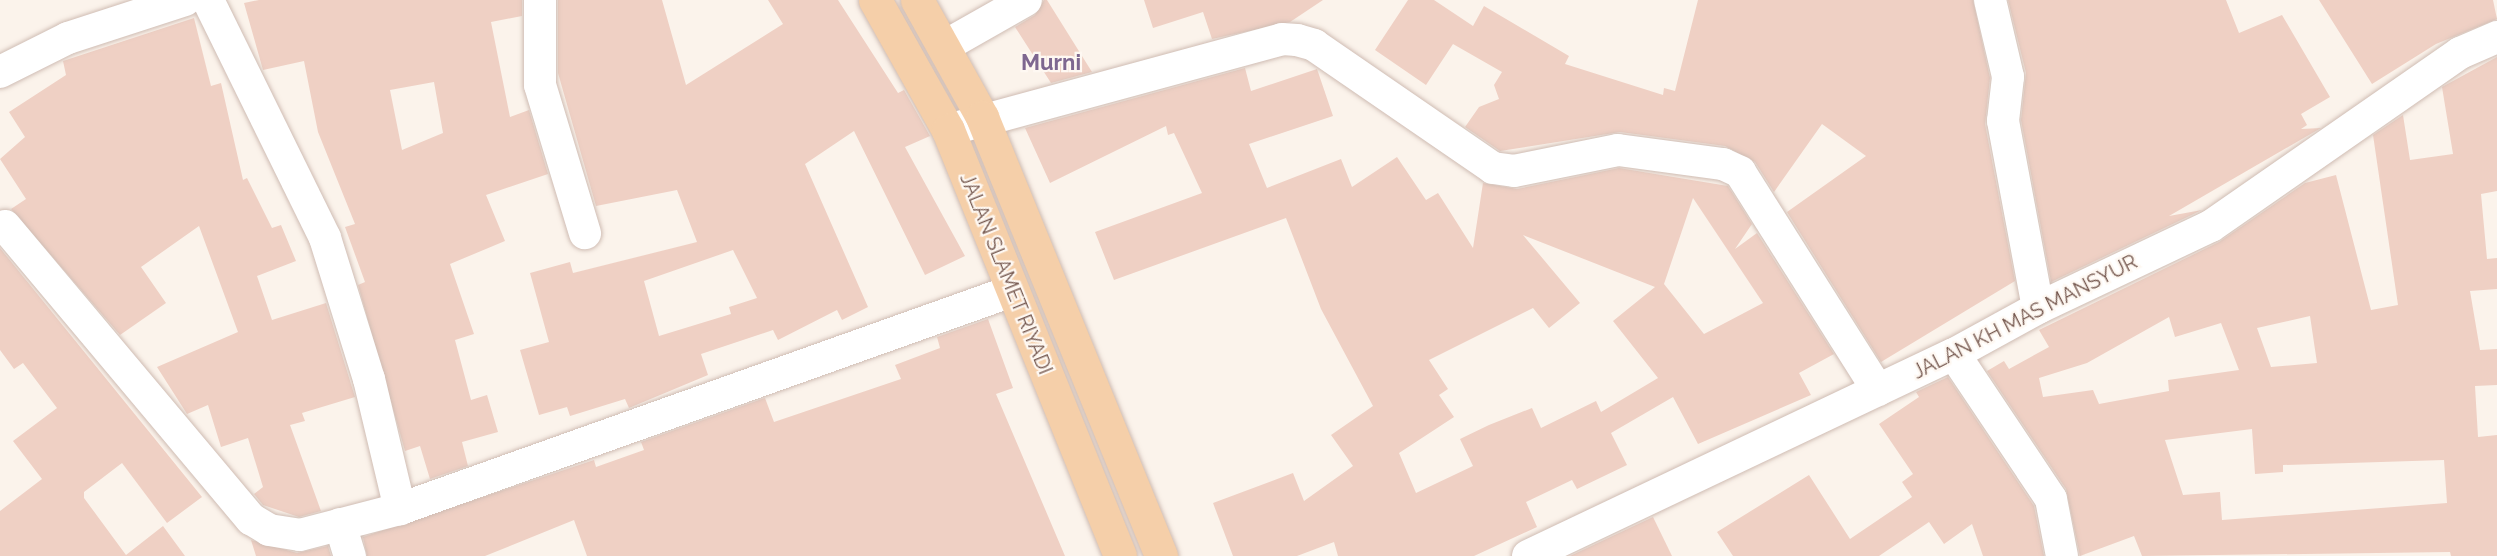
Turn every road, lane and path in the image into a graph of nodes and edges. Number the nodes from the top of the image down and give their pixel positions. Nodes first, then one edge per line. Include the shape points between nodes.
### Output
1 (185, 0) edge
2 (208, 0) edge
3 (540, 0) edge
4 (875, 0) edge
5 (917, 0) edge
6 (1026, 0) edge
7 (1990, 0) edge
8 (2497, 37) edge
9 (945, 46) junction
10 (0, 72) edge
11 (982, 117) junction
12 (948, 130) junction
13 (5, 226) dead end
14 (585, 233) dead end
15 (1012, 291) junction
16 (2038, 308) junction
17 (1954, 354) junction
18 (1878, 390) junction
19 (400, 509) junction
20 (340, 524) junction
21 (350, 556) edge
22 (1120, 556) edge
23 (1161, 556) edge
24 (1528, 556) edge
25 (2062, 556) edge

1 - 10 street via 68,38
2 - 19 street via 325,238 369,379
3 - 14 street via 540,85
4 - 12 main road, JALAN SLAMET RIYADI
5 - 9 main road, JALAN SLAMET RIYADI
6 - 9 street
7 - 16 street via 2008,77 2003,121
8 - 16 street, JALAN KH MAS MANSYUR via 2460,53 2211,226
9 - 11 main road, JALAN SLAMET RIYADI
11 - 12 street
11 - 18 street via 1282,39 1314,45 1493,168 1514,171 1618,150 1723,164 1751,182
11 - 23 main road, JALAN SLAMET RIYADI
12 - 15 main road, JALAN SLAMET RIYADI
13 - 20 street via 251,519 269,530 300,535
15 - 19 street
15 - 22 main road, JALAN SLAMET RIYADI
16 - 17 street, JALAN KH MAS MANSYUR
17 - 18 street, JALAN KH MAS MANSYUR
17 - 25 street via 2051,499
18 - 24 street, JALAN KH MAS MANSYUR
19 - 20 street
20 - 21 street

